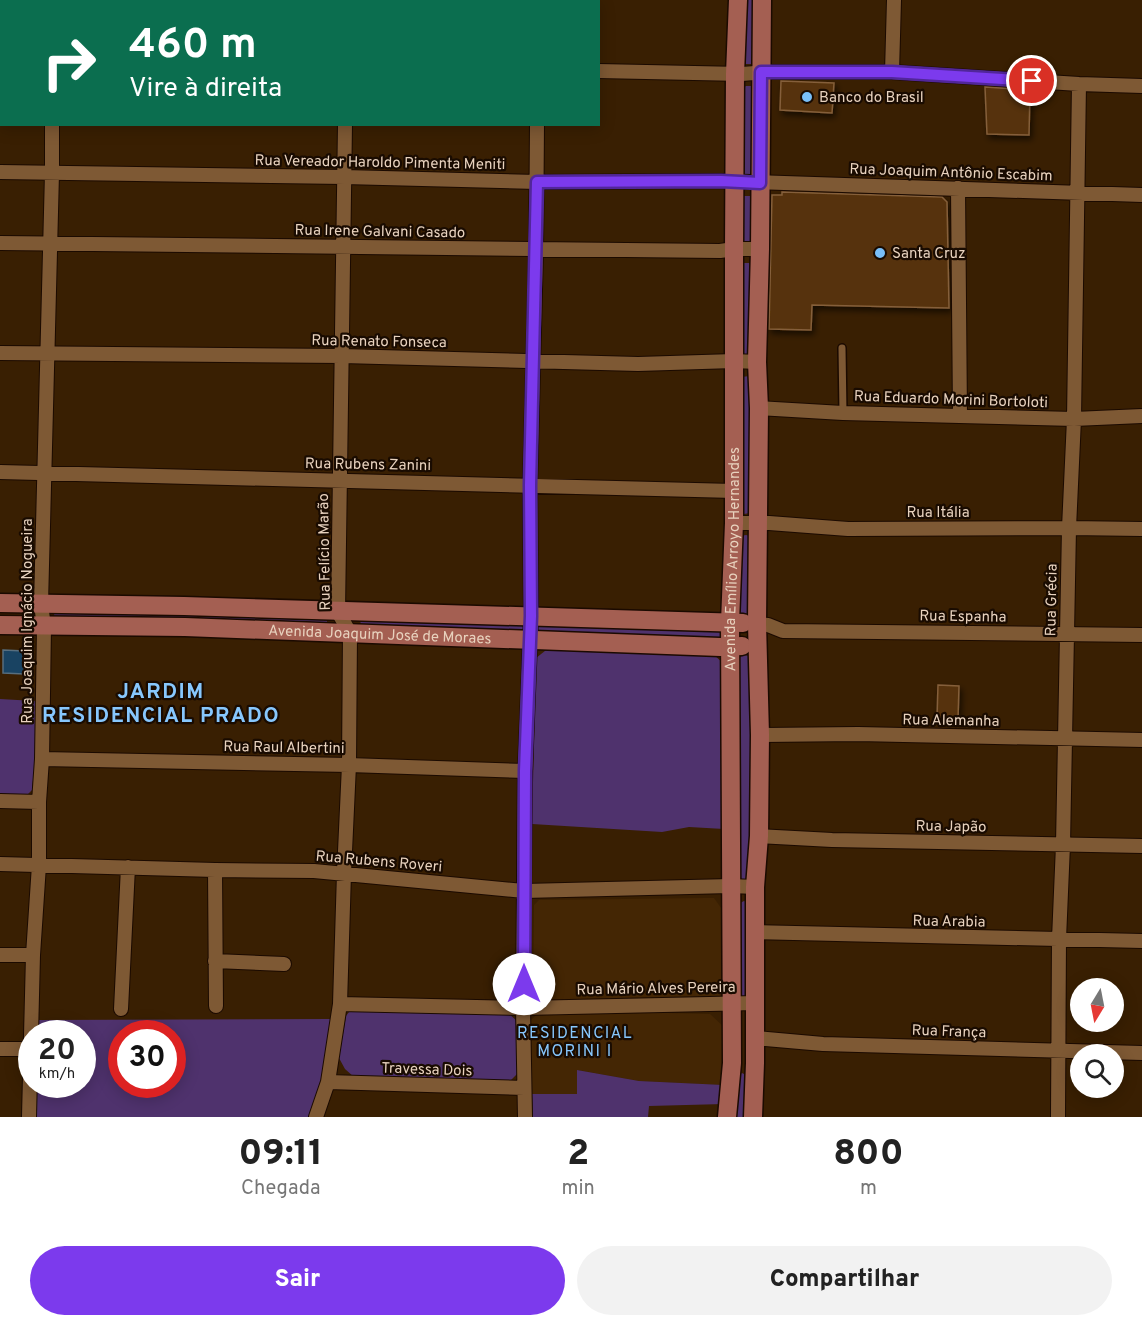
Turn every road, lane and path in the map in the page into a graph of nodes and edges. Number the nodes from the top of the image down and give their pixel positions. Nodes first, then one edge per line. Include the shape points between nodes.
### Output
1 (738, 0) edge
2 (762, 0) edge
3 (894, 0) edge
4 (600, 71) edge
5 (761, 72) junction
6 (892, 72) junction
7 (735, 74) junction
8 (1079, 84) junction
9 (1142, 86) edge
10 (52, 126) edge
11 (345, 126) edge
12 (537, 126) edge
13 (0, 172) edge
14 (52, 173) junction
15 (344, 177) junction
16 (537, 182) junction
17 (735, 183) junction
18 (760, 183) junction
19 (958, 188) junction
20 (1077, 193) junction
21 (1142, 195) edge
22 (0, 243) edge
23 (50, 244) junction
24 (343, 247) junction
25 (734, 249) junction
26 (760, 249) junction
27 (536, 250) junction
28 (842, 348) dead end
29 (0, 352) edge
30 (47, 353) junction
31 (342, 356) junction
32 (533, 362) junction
33 (734, 362) junction
34 (757, 362) junction
35 (759, 408) junction
36 (843, 413) junction
37 (960, 416) junction
38 (1142, 416) edge
39 (1074, 419) junction
40 (0, 472) edge
41 (45, 473) junction
42 (340, 480) junction
43 (530, 485) junction
44 (734, 491) junction
45 (734, 523) junction
46 (758, 523) junction
47 (1069, 528) junction
48 (1142, 529) edge
49 (0, 603) edge
50 (41, 604) junction
51 (338, 612) junction
52 (531, 616) junction
53 (730, 622) junction
54 (757, 624) junction
55 (0, 625) edge
56 (44, 627) junction
57 (783, 630) junction
58 (350, 633) junction
59 (1068, 633) junction
60 (1142, 635) edge
61 (530, 640) junction
62 (758, 645) junction
63 (732, 646) junction
64 (760, 735) junction
65 (1064, 740) junction
66 (1142, 740) edge
67 (42, 759) junction
68 (350, 765) junction
69 (525, 771) junction
70 (0, 801) edge
71 (39, 802) junction
72 (759, 836) junction
73 (1063, 845) junction
74 (1142, 846) edge
75 (0, 864) edge
76 (39, 865) junction
77 (128, 867) junction
78 (215, 870) junction
79 (344, 873) junction
80 (731, 886) junction
81 (755, 887) junction
82 (524, 891) junction
83 (754, 933) junction
84 (1059, 939) junction
85 (1142, 941) edge
86 (0, 955) edge
87 (33, 955) junction
88 (215, 961) junction
89 (284, 964) dead end
90 (732, 1003) junction
91 (756, 1003) junction
92 (340, 1004) junction
93 (216, 1006) dead end
94 (121, 1008) dead end
95 (523, 1008) junction
96 (32, 1020) edge
97 (755, 1038) junction
98 (0, 1049) edge
99 (18, 1049) edge
100 (1058, 1051) junction
101 (1142, 1053) edge
102 (732, 1063) junction
103 (756, 1064) junction
104 (328, 1082) junction
105 (524, 1088) junction
106 (30, 1098) edge
107 (29, 1117) edge
108 (316, 1117) edge
109 (525, 1117) edge
110 (727, 1117) edge
111 (753, 1117) edge
112 (1058, 1117) edge

1 - 7 main road, Avenida Emílio Arroyo Hernandes
2 - 5 main road, Avenida Emílio Arroyo Hernandes
3 - 6 street
4 - 7 street
5 - 6 street
5 - 7 street
5 - 18 main road, Avenida Emílio Arroyo Hernandes
6 - 8 street
7 - 17 main road, Avenida Emílio Arroyo Hernandes
8 - 9 street
8 - 20 street, Rua Grécia
10 - 14 street, Rua Joaquim Ignácio Nogueira
11 - 15 street, Rua Felício Marão
12 - 16 street
13 - 14 street, Rua Vereador Haroldo Pimenta Meniti
14 - 15 street, Rua Vereador Haroldo Pimenta Meniti
14 - 23 street, Rua Joaquim Ignácio Nogueira
15 - 16 street, Rua Vereador Haroldo Pimenta Meniti
15 - 24 street, Rua Felício Marão
16 - 17 street, Rua Vereador Haroldo Pimenta Meniti
16 - 27 street
17 - 18 street, Rua Vereador Haroldo Pimenta Meniti
17 - 25 main road, Avenida Emílio Arroyo Hernandes
18 - 19 street, Rua Joaquim Antônio Escabim
18 - 26 main road, Avenida Emílio Arroyo Hernandes
19 - 20 street, Rua Joaquim Antônio Escabim
19 - 37 street
20 - 21 street, Rua Joaquim Antônio Escabim
20 - 39 street, Rua Grécia
22 - 23 street, Rua Irene Galvani Casado
23 - 24 street, Rua Irene Galvani Casado
23 - 30 street, Rua Joaquim Ignácio Nogueira
24 - 27 street, Rua Irene Galvani Casado
24 - 31 street, Rua Felício Marão
25 - 26 street, Rua Irene Galvani Casado
25 - 27 street, Rua Irene Galvani Casado
25 - 33 main road, Avenida Emílio Arroyo Hernandes
26 - 34 main road, Avenida Emílio Arroyo Hernandes
27 - 32 street
28 - 36 lane
29 - 30 street, Rua Renato Fonseca
30 - 31 street, Rua Renato Fonseca
30 - 41 street, Rua Joaquim Ignácio Nogueira
31 - 32 street, Rua Renato Fonseca
31 - 42 street, Rua Felício Marão
32 - 33 street, Rua Renato Fonseca
32 - 43 street
33 - 34 street, Rua Renato Fonseca
33 - 44 main road, Avenida Emílio Arroyo Hernandes
34 - 35 main road, Avenida Emílio Arroyo Hernandes
35 - 36 street, Rua Eduardo Morini Bortoloti
35 - 46 main road, Avenida Emílio Arroyo Hernandes
36 - 37 street, Rua Eduardo Morini Bortoloti
37 - 39 street, Rua Eduardo Morini Bortoloti
38 - 39 street, Rua Eduardo Morini Bortoloti
39 - 47 street, Rua Grécia
40 - 41 street, Rua Rubens Zanini
41 - 42 street, Rua Rubens Zanini
41 - 50 street, Rua Joaquim Ignácio Nogueira
42 - 43 street, Rua Rubens Zanini
42 - 51 street, Rua Felício Marão
43 - 44 street, Rua Rubens Zanini
43 - 52 street
44 - 45 main road, Avenida Emílio Arroyo Hernandes
45 - 46 street, Rua Itália
45 - 53 main road, Avenida Emílio Arroyo Hernandes
46 - 47 street, Rua Itália via 848,529
46 - 54 main road, Avenida Emílio Arroyo Hernandes
47 - 48 street, Rua Itália
47 - 59 street, Rua Grécia
49 - 50 main road, Avenida Joaquim José de Moraes
50 - 51 main road, Avenida Joaquim José de Moraes
50 - 56 street, Rua Joaquim Ignácio Nogueira
51 - 52 main road, Avenida Joaquim José de Moraes
51 - 58 street, Rua Felício Marão
52 - 53 main road, Avenida Joaquim José de Moraes
52 - 61 street
53 - 54 main road, Avenida Joaquim José de Moraes
53 - 63 main road, Avenida Emílio Arroyo Hernandes
54 - 57 street, Rua Espanha
54 - 62 main road, Avenida Emílio Arroyo Hernandes
55 - 56 main road, Avenida Joaquim José de Moraes
56 - 58 main road, Avenida Joaquim José de Moraes
56 - 67 street, Rua Joaquim Ignácio Nogueira
57 - 59 street, Rua Espanha
57 - 62 street
58 - 61 main road, Avenida Joaquim José de Moraes
58 - 68 street, Rua Felício Marão
59 - 60 street, Rua Espanha
59 - 65 street, Rua Grécia
61 - 63 main road, Avenida Joaquim José de Moraes
61 - 69 street
62 - 63 main road, Avenida Joaquim José de Moraes
62 - 64 main road, Avenida Emílio Arroyo Hernandes
63 - 80 main road, Avenida Emílio Arroyo Hernandes
64 - 65 street, Rua Alemanha
64 - 72 main road, Avenida Emílio Arroyo Hernandes
65 - 66 street, Rua Alemanha
65 - 73 street, Rua Grécia
67 - 68 street, Rua Raul Albertini
67 - 71 street, Rua Joaquim Ignácio Nogueira
68 - 69 street, Rua Raul Albertini
68 - 79 street, Rua Felício Marão
69 - 82 street
70 - 71 street
71 - 76 street, Rua Joaquim Ignácio Nogueira
72 - 73 street, Rua Japão
72 - 81 main road, Avenida Emílio Arroyo Hernandes
73 - 74 street, Rua Japão
73 - 84 street, Rua Grécia
75 - 76 street, Rua Rubens Roveri
76 - 77 street, Rua Rubens Roveri
76 - 87 street, Rua Joaquim Ignácio Nogueira
77 - 78 street, Rua Rubens Roveri
77 - 94 street
78 - 79 street, Rua Rubens Roveri
78 - 88 street
79 - 82 street, Rua Rubens Roveri
79 - 92 street, Rua Felício Marão
80 - 81 street, Rua Rubens Roveri
80 - 82 street, Rua Rubens Roveri
80 - 90 main road, Avenida Emílio Arroyo Hernandes
81 - 83 main road, Avenida Emílio Arroyo Hernandes
82 - 95 street
83 - 84 street, Rua Arabia
83 - 91 main road, Avenida Emílio Arroyo Hernandes
84 - 85 street, Rua Arabia
84 - 100 street, Rua Grécia
86 - 87 street
87 - 96 street, Rua Joaquim Ignácio Nogueira
88 - 89 street
88 - 93 street
90 - 91 street, Rua Mário Alves Pereira
90 - 95 street, Rua Mário Alves Pereira
90 - 102 main road, Avenida Emílio Arroyo Hernandes
91 - 97 main road, Avenida Emílio Arroyo Hernandes
92 - 95 street, Rua Mário Alves Pereira
92 - 104 street, Rua Felício Marão
95 - 105 street
97 - 100 street, Rua França via 823,1044
97 - 103 main road, Avenida Emílio Arroyo Hernandes
98 - 99 street
100 - 101 street, Rua França
100 - 112 street, Rua Grécia
102 - 103 main road
102 - 110 main road, Avenida Emílio Arroyo Hernandes
103 - 111 main road, Avenida Emílio Arroyo Hernandes
104 - 105 street, Travessa Dois
104 - 108 street, Rua Felício Marão
105 - 109 street
106 - 107 street, Rua Joaquim Ignácio Nogueira

